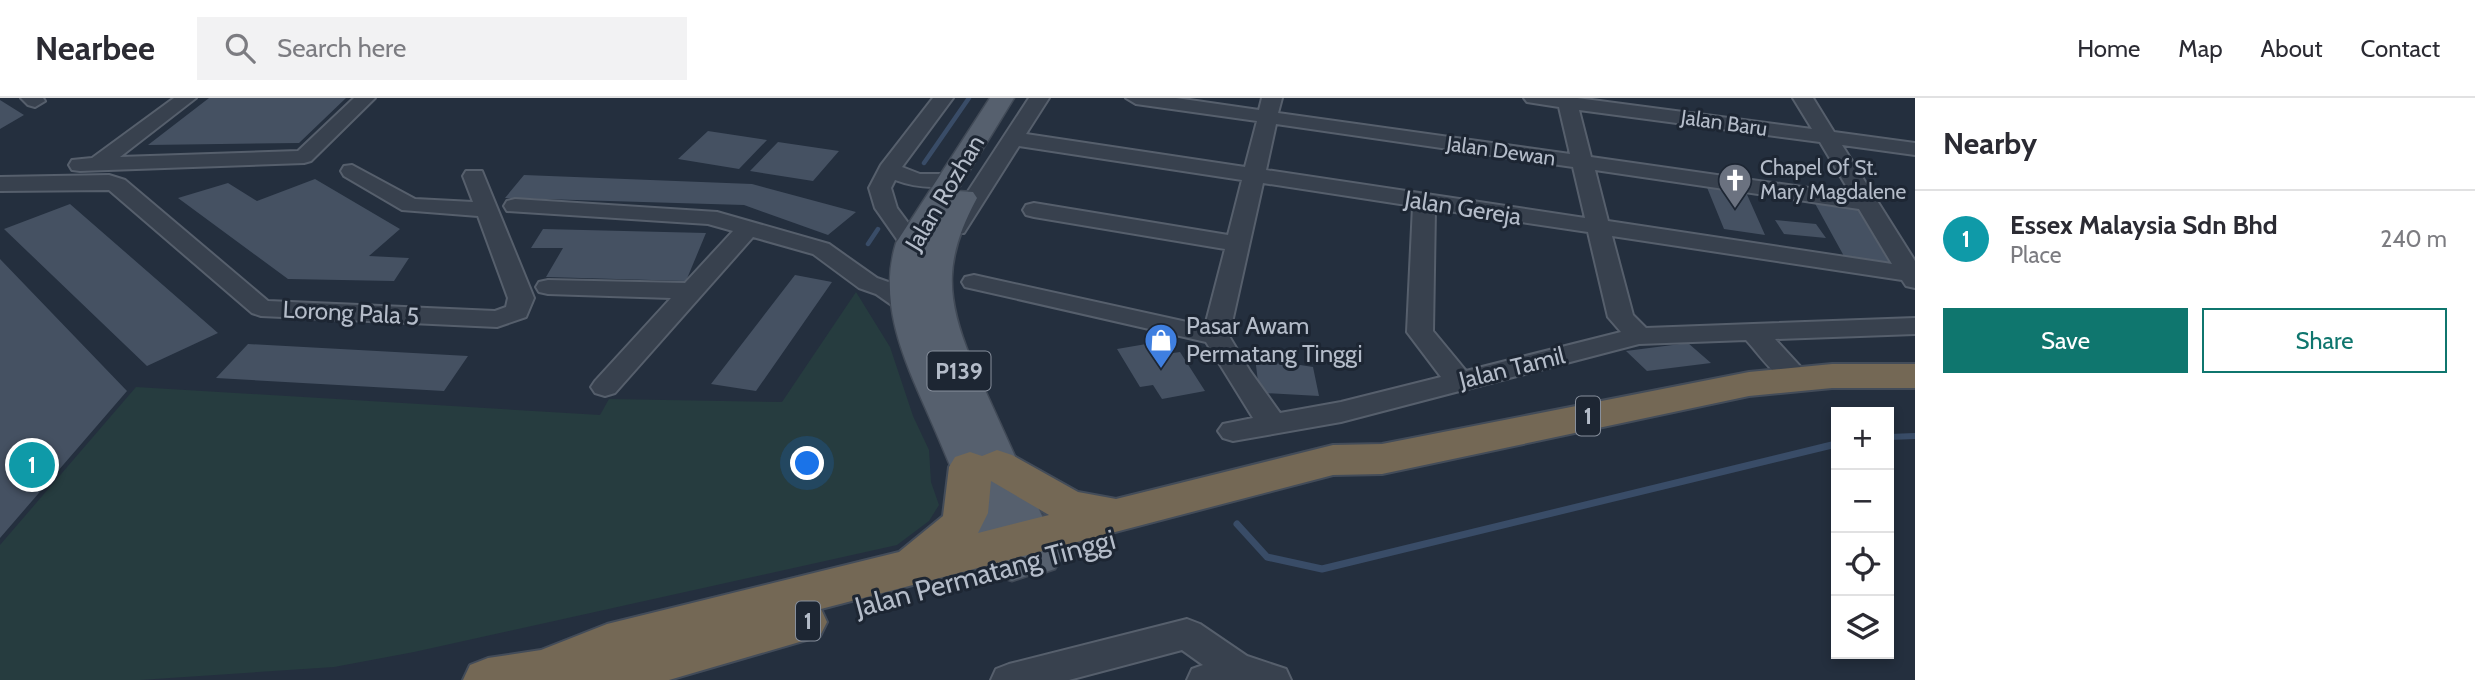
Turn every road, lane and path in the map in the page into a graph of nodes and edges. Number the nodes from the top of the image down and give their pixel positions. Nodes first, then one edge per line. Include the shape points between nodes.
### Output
1 (186, 98) edge
2 (365, 98) edge
3 (943, 98) edge
4 (1136, 98) edge
5 (1534, 98) edge
6 (1803, 98) edge
7 (1567, 100) edge
8 (1015, 101) edge
9 (1270, 108) edge
10 (1827, 137) junction
11 (1015, 139) junction
12 (1915, 149) edge
13 (1583, 163) junction
14 (98, 164) junction
15 (0, 167) edge
16 (889, 170) junction
17 (352, 171) dead end
18 (474, 176) dead end
19 (1254, 176) junction
20 (949, 179) junction
21 (0, 184) edge
22 (1424, 201) junction
23 (1867, 203) junction
24 (515, 206) dead end
25 (487, 210) junction
26 (1034, 210) dead end
27 (748, 228) junction
28 (1599, 229) junction
29 (1239, 244) junction
30 (917, 254) junction
31 (853, 273) junction
32 (1913, 278) edge
33 (974, 282) dead end
34 (548, 287) dead end
35 (692, 291) junction
36 (905, 303) junction
37 (1915, 326) edge
38 (1754, 334) junction
39 (1216, 336) junction
40 (1639, 336) junction
41 (1915, 376) edge
42 (1796, 377) junction
43 (1460, 382) junction
44 (605, 387) dead end
45 (1273, 425) junction
46 (1233, 431) dead end
47 (1382, 459) junction
48 (984, 466) junction
49 (1118, 514) junction
50 (1022, 551) junction
51 (902, 571) junction
52 (605, 667) edge
53 (1244, 676) edge
54 (488, 680) edge
55 (1009, 680) edge

1 - 14 street
2 - 14 street via 304,157
3 - 16 street
4 - 9 street, Jalan Dewan
5 - 7 street, Jalan Baru
6 - 10 street
7 - 10 street, Jalan Baru
7 - 13 street
8 - 11 street
8 - 20 main road, Jalan Rozhan / P139
8 - 30 main road, Jalan Rozhan / P139 via 943,232
9 - 13 street, Jalan Dewan
9 - 19 street
10 - 12 street, Jalan Baru
10 - 23 street
11 - 19 street, Jalan Gereja
11 - 30 street
13 - 23 street, Jalan Dewan
13 - 28 street
14 - 15 street
16 - 20 street via 918,181
16 - 30 street via 880,188 881,198
17 - 25 street via 410,205
18 - 25 street, Lorong Pala 5
19 - 22 street, Jalan Gereja
19 - 29 street
20 - 30 main road, Jalan Rozhan / P139
21 - 25 street, Lorong Pala 5 via 117,185 261,308 497,319 517,312 522,298
22 - 28 street, Jalan Gereja
22 - 43 street via 1420,332
23 - 32 street
24 - 27 street via 709,217
26 - 29 street
27 - 31 street via 821,249
27 - 35 street
28 - 32 street, Jalan Gereja
28 - 40 street via 1621,317
29 - 39 street
30 - 31 street via 893,265
30 - 36 main road, Jalan Rozhan / P139
30 - 48 main road, Jalan Rozhan / P139 via 935,296
31 - 36 street
33 - 39 street
34 - 35 street
35 - 44 street
36 - 48 main road, Jalan Rozhan / P139 via 913,337
37 - 38 street, Jalan Tamil
38 - 40 street, Jalan Tamil
38 - 42 street
39 - 45 street
40 - 43 street, Jalan Tamil
41 - 42 highway, Jalan Permatang Tinggi / 1
42 - 47 highway, Jalan Permatang Tinggi / 1
43 - 45 street, Jalan Tamil
45 - 46 street, Jalan Tamil
47 - 49 highway, Jalan Permatang Tinggi / 1 via 1333,460
47 - 50 highway, Jalan Permatang Tinggi / 1 via 1344,478
48 - 49 highway via 1070,507
48 - 50 main road, Jalan Rozhan / P139
48 - 51 highway via 961,528
49 - 50 highway, Jalan Permatang Tinggi / 1
50 - 51 highway, Jalan Permatang Tinggi / 1
50 - 52 highway, Jalan Permatang Tinggi / 1
51 - 52 highway, Jalan Permatang Tinggi / 1
52 - 54 highway, Jalan Permatang Tinggi / 1
53 - 55 street via 1187,634

